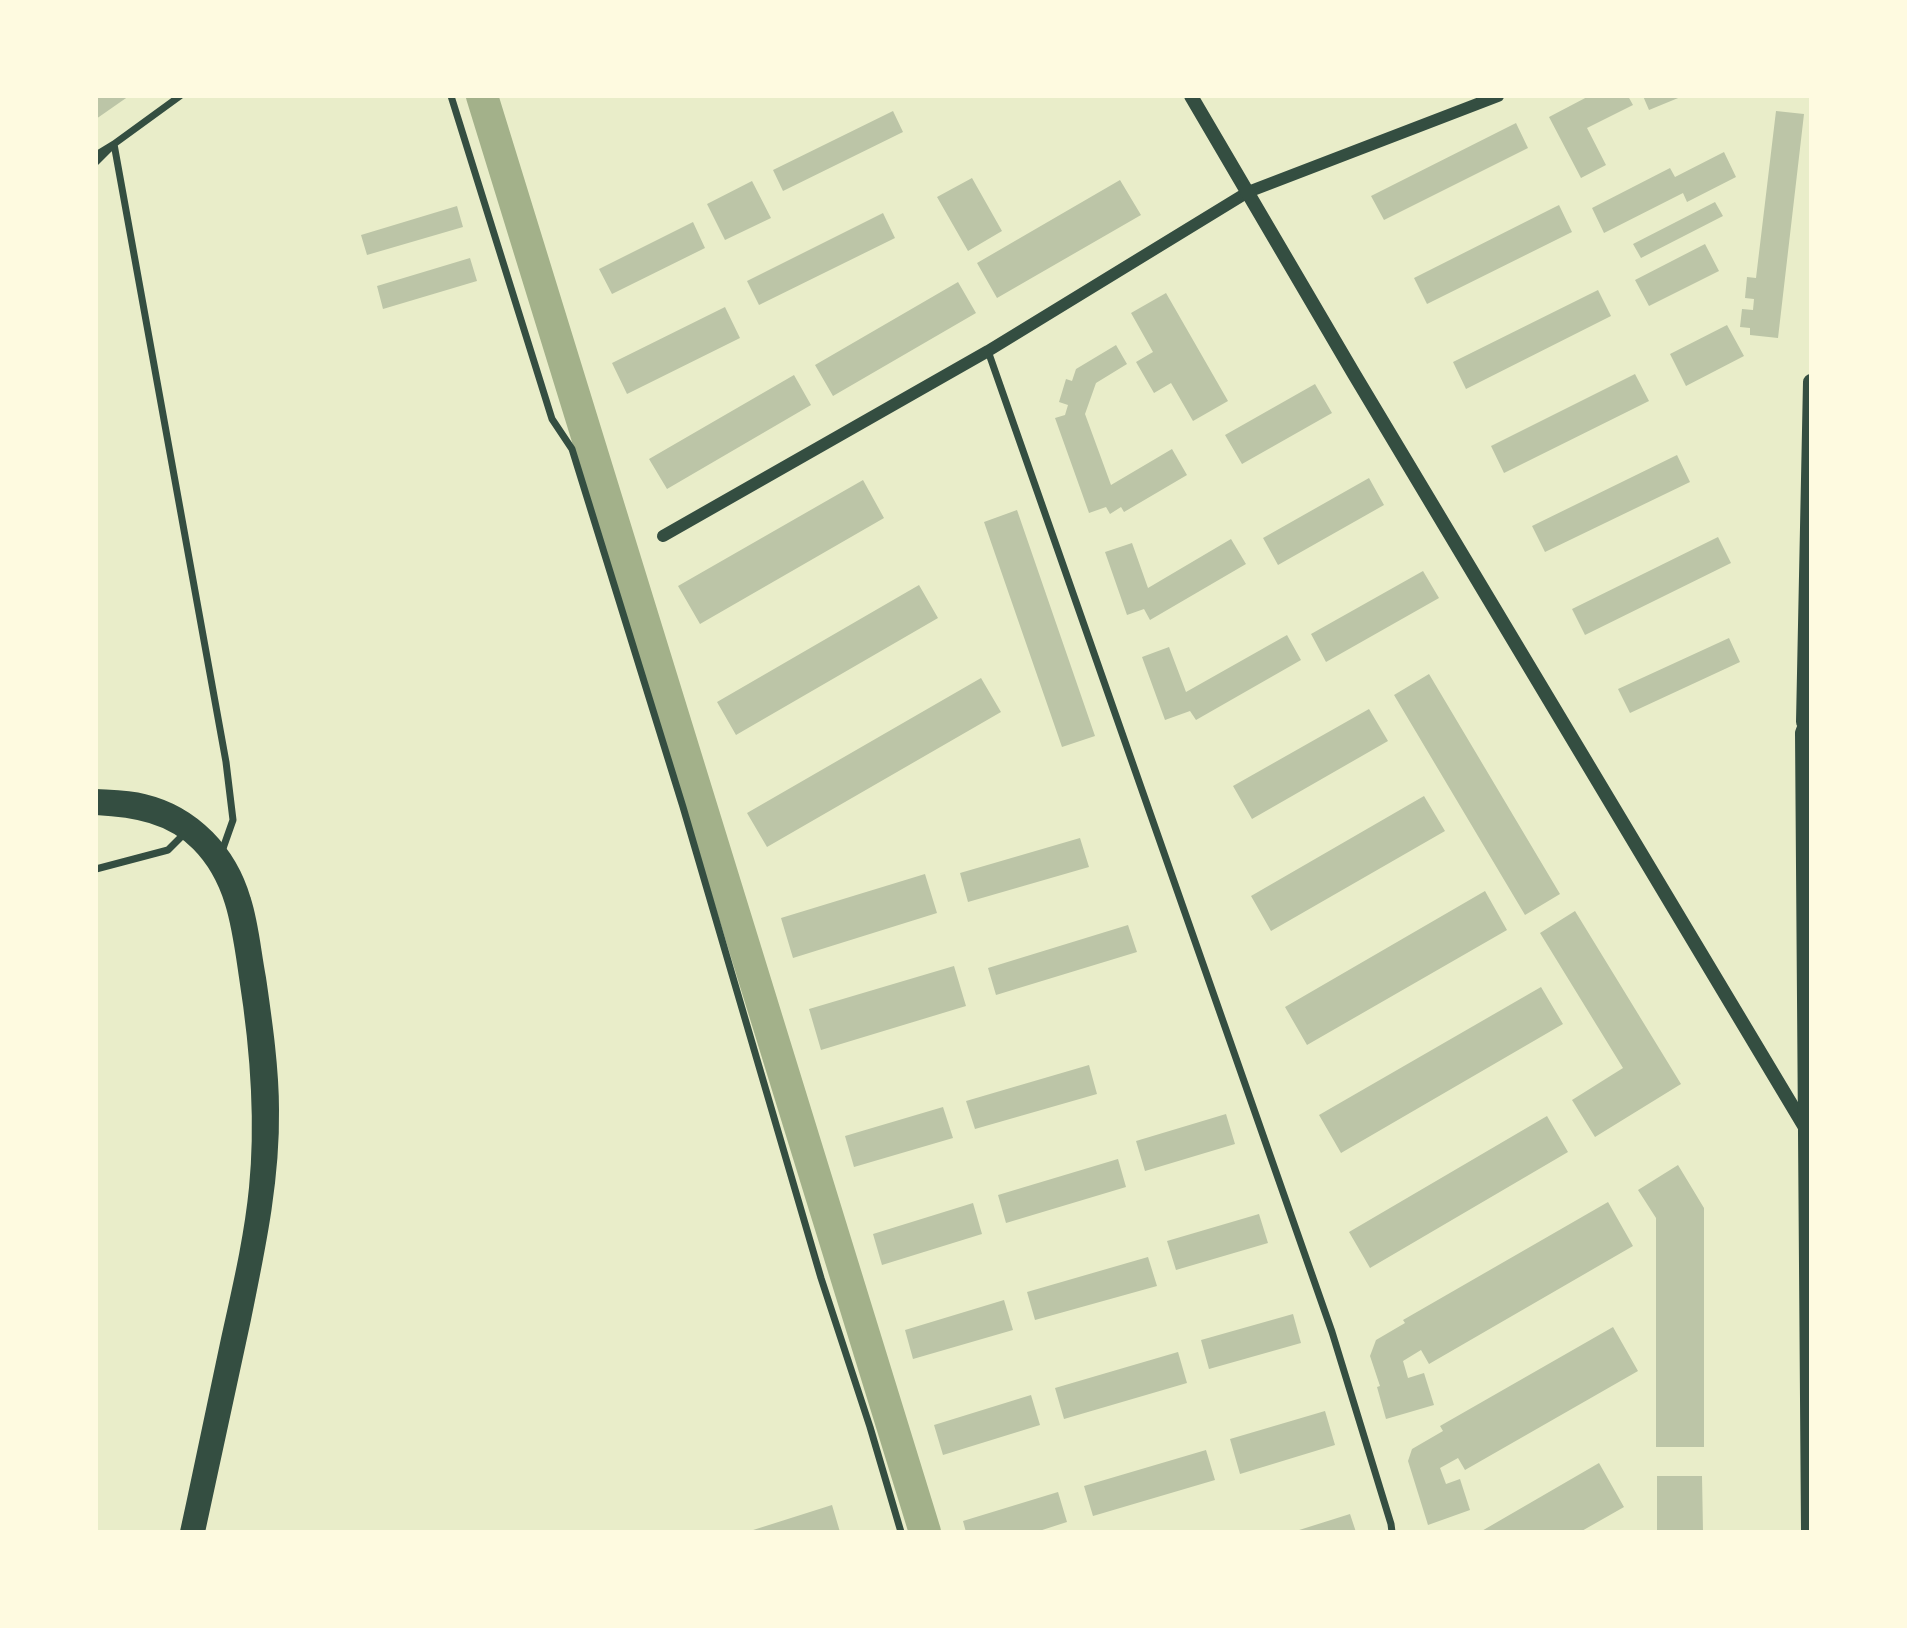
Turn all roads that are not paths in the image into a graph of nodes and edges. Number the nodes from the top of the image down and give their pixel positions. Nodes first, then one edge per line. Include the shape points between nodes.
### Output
1 (180, 96) edge
2 (451, 96) edge
3 (1191, 96) edge
4 (1497, 96) edge
5 (114, 144) junction
6 (96, 155) edge
7 (96, 162) edge
8 (1248, 192) junction
9 (989, 351) junction
10 (1811, 382) edge
11 (663, 536) dead end
12 (1811, 711) edge
13 (1803, 733) junction
14 (96, 796) edge
15 (96, 808) edge
16 (185, 833) junction
17 (217, 857) junction
18 (96, 869) edge
19 (1809, 1133) edge
20 (187, 1532) edge
21 (198, 1532) edge
22 (901, 1532) edge
23 (1392, 1532) edge
24 (1809, 1532) edge

1 - 5 street
2 - 22 street via 552,419 572,449
3 - 8 main road
4 - 8 street
5 - 6 street
5 - 7 street
5 - 17 street via 226,762 233,820
8 - 9 street
8 - 19 main road
9 - 11 street
9 - 23 street via 1332,1332
10 - 13 main road
12 - 13 main road
13 - 19 main road
14 - 17 main road via 146,801 176,814 208,836
15 - 16 main road via 143,813
16 - 17 main road
16 - 18 street via 168,850
17 - 20 main road via 239,929 259,1085 259,1143 247,1251
17 - 21 main road via 238,882 249,918 272,1109 268,1195
19 - 24 main road

